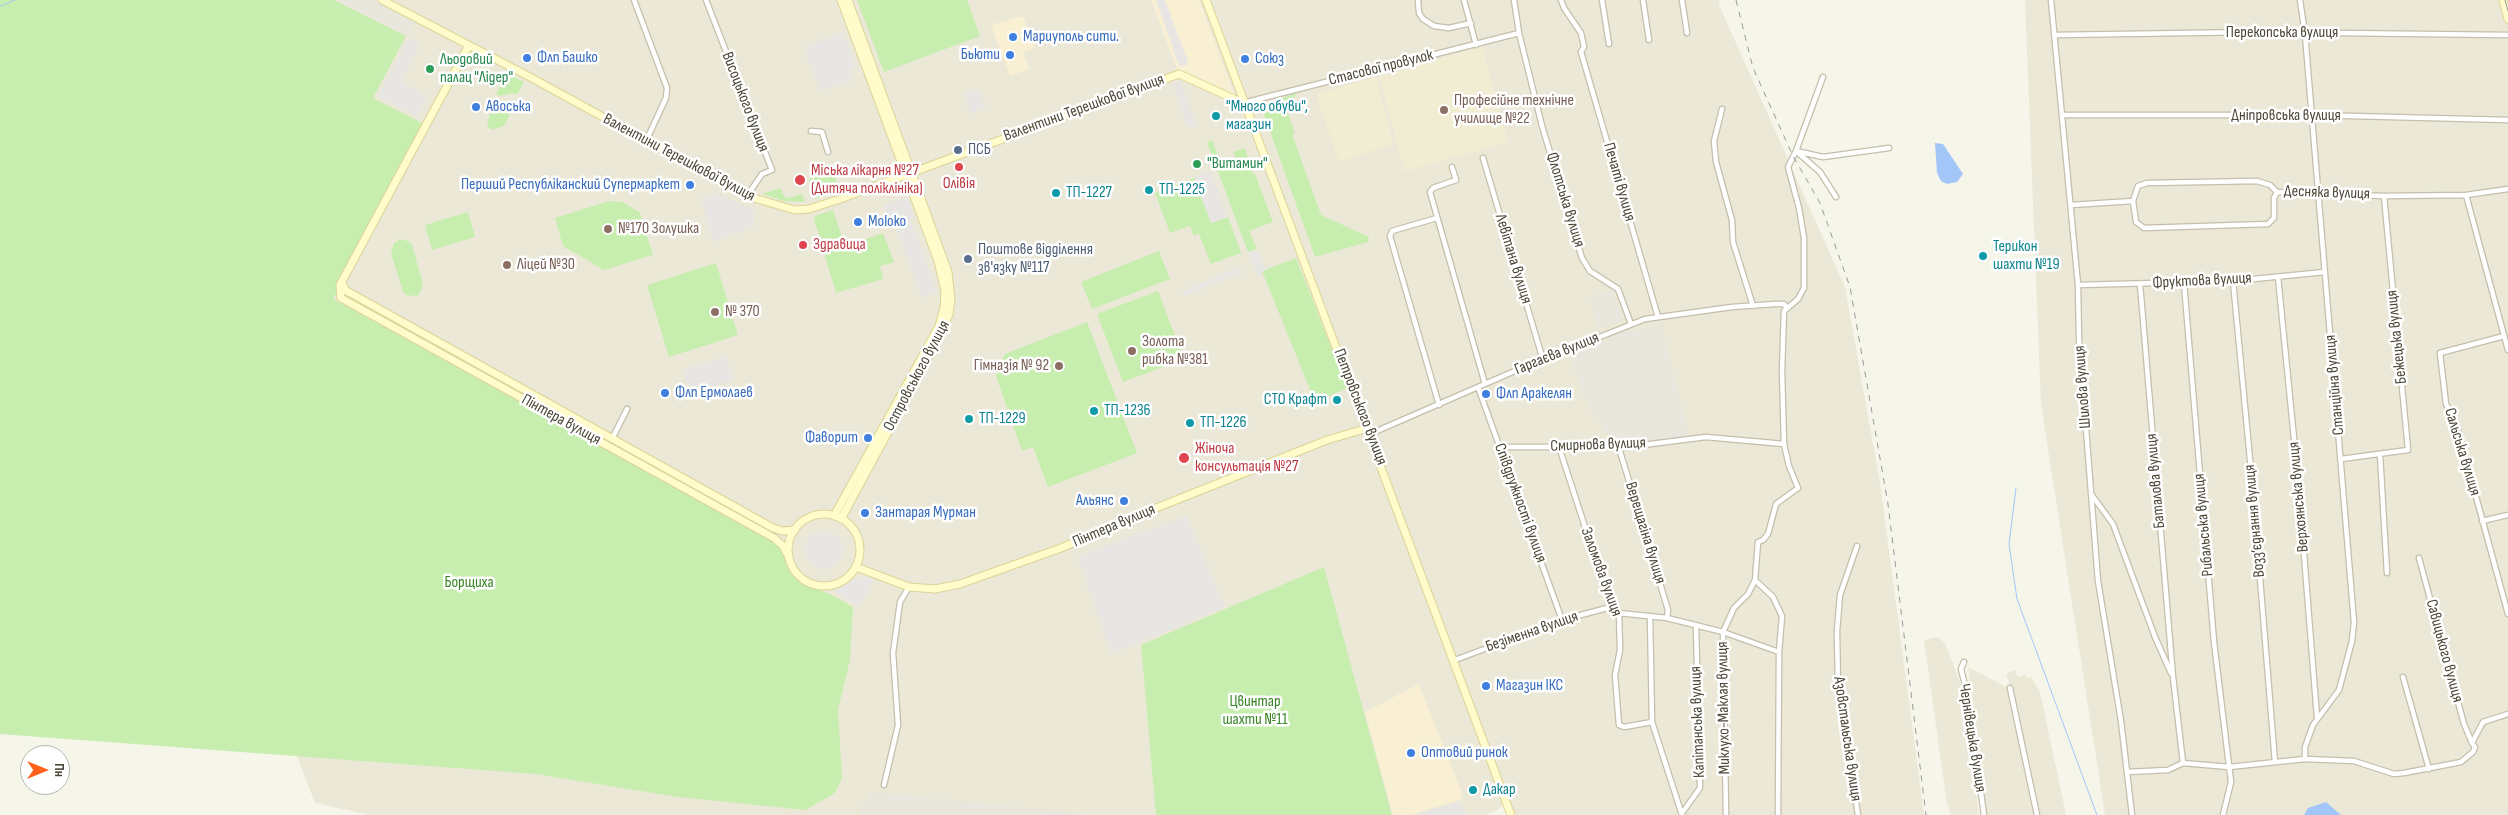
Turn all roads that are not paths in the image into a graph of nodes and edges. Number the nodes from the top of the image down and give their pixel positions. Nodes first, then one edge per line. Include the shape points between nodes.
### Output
1 (382, 0) edge
2 (634, 0) edge
3 (706, 0) edge
4 (841, 0) edge
5 (848, 0) edge
6 (1206, 0) edge
7 (1418, 0) edge
8 (1464, 0) edge
9 (1514, 0) edge
10 (1561, 0) edge
11 (1602, 0) edge
12 (1643, 0) edge
13 (1682, 0) edge
14 (2051, 0) edge
15 (2300, 0) edge
16 (2503, 0) edge
17 (2508, 19) edge
18 (1471, 23) junction
19 (1519, 32) junction
20 (1687, 34) dead end
21 (2305, 34) junction
22 (2055, 35) junction
23 (2508, 35) edge
24 (1649, 40) dead end
25 (1609, 44) dead end
26 (1476, 45) junction
27 (468, 47) junction
28 (1823, 78) dead end
29 (1243, 103) junction
30 (1722, 109) dead end
31 (2063, 115) junction
32 (2311, 115) junction
33 (2508, 120) edge
34 (811, 131) dead end
35 (646, 140) junction
36 (1889, 148) dead end
37 (1796, 151) junction
38 (828, 152) dead end
39 (1483, 158) dead end
40 (1452, 167) dead end
41 (908, 174) junction
42 (2508, 189) edge
43 (2277, 192) junction
44 (2318, 193) junction
45 (2466, 195) junction
46 (747, 196) junction
47 (2384, 196) junction
48 (1836, 197) dead end
49 (2133, 201) junction
50 (2071, 205) junction
51 (1437, 218) junction
52 (2325, 272) junction
53 (2278, 276) junction
54 (2233, 281) junction
55 (342, 282) junction
56 (2184, 282) junction
57 (2140, 284) junction
58 (2078, 285) junction
59 (1753, 306) junction
60 (1786, 307) junction
61 (1658, 317) junction
62 (1631, 324) junction
63 (2504, 336) junction
64 (452, 350) junction
65 (2508, 350) edge
66 (447, 357) junction
67 (1543, 360) junction
68 (1485, 384) junction
69 (1478, 387) junction
70 (1439, 405) junction
71 (627, 410) dead end
72 (567, 414) junction
73 (563, 421) junction
74 (1369, 431) junction
75 (612, 439) junction
76 (1784, 444) junction
77 (1500, 447) junction
78 (1559, 447) junction
79 (1619, 448) junction
80 (2380, 454) junction
81 (2341, 459) junction
82 (2090, 493) junction
83 (2508, 515) edge
84 (837, 517) junction
85 (2482, 521) junction
86 (795, 530) junction
87 (1857, 546) dead end
88 (789, 557) junction
89 (2419, 558) dead end
90 (856, 567) junction
91 (2387, 573) dead end
92 (1755, 580) junction
93 (910, 587) junction
94 (1611, 607) junction
95 (1619, 614) junction
96 (2508, 614) edge
97 (1650, 616) junction
98 (1668, 618) junction
99 (1562, 620) junction
100 (1696, 626) junction
101 (1723, 632) junction
102 (1779, 652) junction
103 (1454, 660) junction
104 (1964, 662) dead end
105 (2173, 677) junction
106 (2403, 677) dead end
107 (2010, 688) dead end
108 (2508, 714) edge
109 (2317, 717) junction
110 (1652, 722) junction
111 (2472, 743) junction
112 (2305, 759) junction
113 (2276, 762) junction
114 (2183, 764) junction
115 (2229, 767) junction
116 (2430, 768) junction
117 (2127, 772) junction
118 (884, 785) dead end
119 (1682, 814) edge
120 (1512, 815) edge
121 (1726, 815) edge
122 (1778, 815) edge
123 (1858, 815) edge
124 (1984, 815) edge
125 (2037, 815) edge
126 (2132, 815) edge
127 (2223, 815) edge

1 - 27 street, Валентини Терешкової вулиця
2 - 35 street via 667,88 666,98
3 - 46 street, Висоцького вулиця via 772,170 762,174
4 - 41 street, Островського вулиця
5 - 41 street, Островського вулиця
6 - 29 street, Петровського вулиця
7 - 18 street via 1423,19 1434,26 1449,28
8 - 18 street
9 - 19 street, Флотська вулиця
10 - 61 street, Печаті вулиця via 1581,33 1584,47 1581,52
11 - 25 street
12 - 24 street
13 - 20 street
14 - 22 street, Шилова вулиця
15 - 21 street, Станційна вулиця
16 - 17 street
18 - 26 street
19 - 26 street, Стасової провулок
19 - 62 street, Флотська вулиця via 1542,126 1584,263 1593,274 1618,289
21 - 22 street, Перекопська вулиця
21 - 23 street, Перекопська вулиця
21 - 32 street, Станційна вулиця
22 - 31 street, Шилова вулиця
26 - 29 street, Стасової провулок
27 - 35 street, Валентини Терешкової вулиця
27 - 55 street
28 - 37 street
29 - 41 street, Валентини Терешкової вулиця via 1179,74
29 - 74 street, Петровського вулиця
30 - 59 street via 1714,141 1716,162 1732,220 1733,242
31 - 32 street, Дніпровська вулиця
31 - 50 street, Шилова вулиця
32 - 33 street, Дніпровська вулиця
32 - 44 street, Станційна вулиця
34 - 38 street via 822,132
35 - 46 street, Валентини Терешкової вулиця
36 - 37 street via 1823,157
37 - 48 street via 1820,172
37 - 60 street via 1788,167 1804,238 1804,288 1798,299
39 - 67 street, Левітана вулиця
40 - 51 street via 1456,180 1431,190
41 - 46 street, Валентини Терешкової вулиця via 803,210 781,208
41 - 84 street, Островського вулиця via 938,262 945,291 943,315 923,361
42 - 45 street, Десняка вулиця
43 - 44 street, Десняка вулиця
43 - 49 street, Десняка вулиця via 2270,185 2257,181 2147,182 2138,186
43 - 49 street via 2274,218 2268,224 2144,228 2136,222
44 - 47 street, Десняка вулиця
44 - 52 street, Станційна вулиця
45 - 47 street, Десняка вулиця
45 - 63 street
47 - 80 street, Бежецька вулиця via 2408,450
49 - 50 street
50 - 58 street, Шилова вулиця
51 - 68 street
51 - 70 street via 1392,232 1390,236
52 - 53 street, Фруктова вулиця
52 - 81 street, Станційна вулиця
53 - 54 street, Фруктова вулиця
53 - 109 street, Верхоянська вулиця
54 - 56 street, Фруктова вулиця
54 - 113 street, Возз’єднання вулиця
55 - 64 street, Пінтера вулиця via 345,290
55 - 66 street, Пінтера вулиця via 339,288 341,298
56 - 57 street, Фруктова вулиця
56 - 115 street, Рибальська вулиця via 2214,642
57 - 58 street, Фруктова вулиця
57 - 105 street, Баталова вулиця
58 - 82 street, Шилова вулиця
59 - 60 street, Гаргаєва вулиця via 1784,304
59 - 61 street, Гаргаєва вулиця
60 - 76 street via 1782,318
61 - 62 street, Гаргаєва вулиця
62 - 67 street, Гаргаєва вулиця
63 - 65 street
63 - 85 street, Сальська вулиця via 2440,353 2446,404 2456,423
64 - 66 street
64 - 72 street, Пінтера вулиця
66 - 73 street, Пінтера вулиця
67 - 68 street, Гаргаєва вулиця
68 - 69 street, Гаргаєва вулиця
69 - 70 street, Гаргаєва вулиця
69 - 77 street, Співдружності вулиця
70 - 74 street, Гаргаєва вулиця
71 - 75 street
72 - 73 street
72 - 75 street, Пінтера вулиця
73 - 88 street, Пінтера вулиця via 774,538 784,546
74 - 93 street, Пінтера вулиця via 1327,440 1061,548 960,584 935,589
74 - 103 street, Петровського вулиця
75 - 86 street, Пінтера вулиця via 773,528
76 - 79 street, Смирнова вулиця via 1706,437
76 - 92 street via 1798,488 1776,504 1768,534 1758,542
77 - 78 street, Смирнова вулиця
77 - 99 street, Співдружності вулиця
78 - 79 street, Смирнова вулиця via 1592,444
78 - 94 street, Заломова вулиця
79 - 98 street, Верещагіна вулиця
80 - 81 street, Бежецька вулиця
80 - 91 street
81 - 109 street, Станційна вулиця via 2354,622 2351,649 2339,690
82 - 105 street, Баталова вулиця via 2113,524 2154,637
82 - 117 street, Шилова вулиця via 2098,581
83 - 85 street
84 - 86 street via 825,514 810,518
84 - 90 street via 852,528 858,538 860,550
85 - 96 street, Сальська вулиця
86 - 88 street via 790,539
87 - 123 street, Азовстальська вулиця via 1840,595 1837,631 1838,688
88 - 90 street via 800,577 820,586 842,581
89 - 111 street, Савицького вулиця
90 - 93 street, Пінтера вулиця
92 - 101 street, Миклухо-Маклая вулиця via 1748,594 1734,608
92 - 102 street via 1773,597 1782,616
93 - 118 street via 900,602 893,653 898,725
94 - 95 street, Заломова вулиця
94 - 99 street, Безіменна вулиця
95 - 97 street
95 - 110 street, Заломова вулиця via 1620,650 1615,675 1618,725 1624,727
97 - 98 street
97 - 110 street
98 - 100 street
99 - 103 street, Безіменна вулиця
100 - 101 street
100 - 119 street, Капітанська вулиця via 1700,788
101 - 102 street
101 - 121 street, Миклухо-Маклая вулиця
102 - 122 street
103 - 120 street, Петровського вулиця
104 - 124 street, Чернівецька вулиця via 1961,669
105 - 114 street, Баталова вулиця
106 - 116 street
107 - 125 street
108 - 111 street via 2483,722
109 - 112 street, Станційна вулиця via 2308,734
110 - 119 street
111 - 116 street via 2475,747 2473,752 2461,762
112 - 113 street
112 - 116 street via 2354,761 2394,774
113 - 115 street
114 - 115 street
114 - 117 street via 2168,770
115 - 127 street, Рибальська вулиця via 2231,782
117 - 126 street, Шилова вулиця

